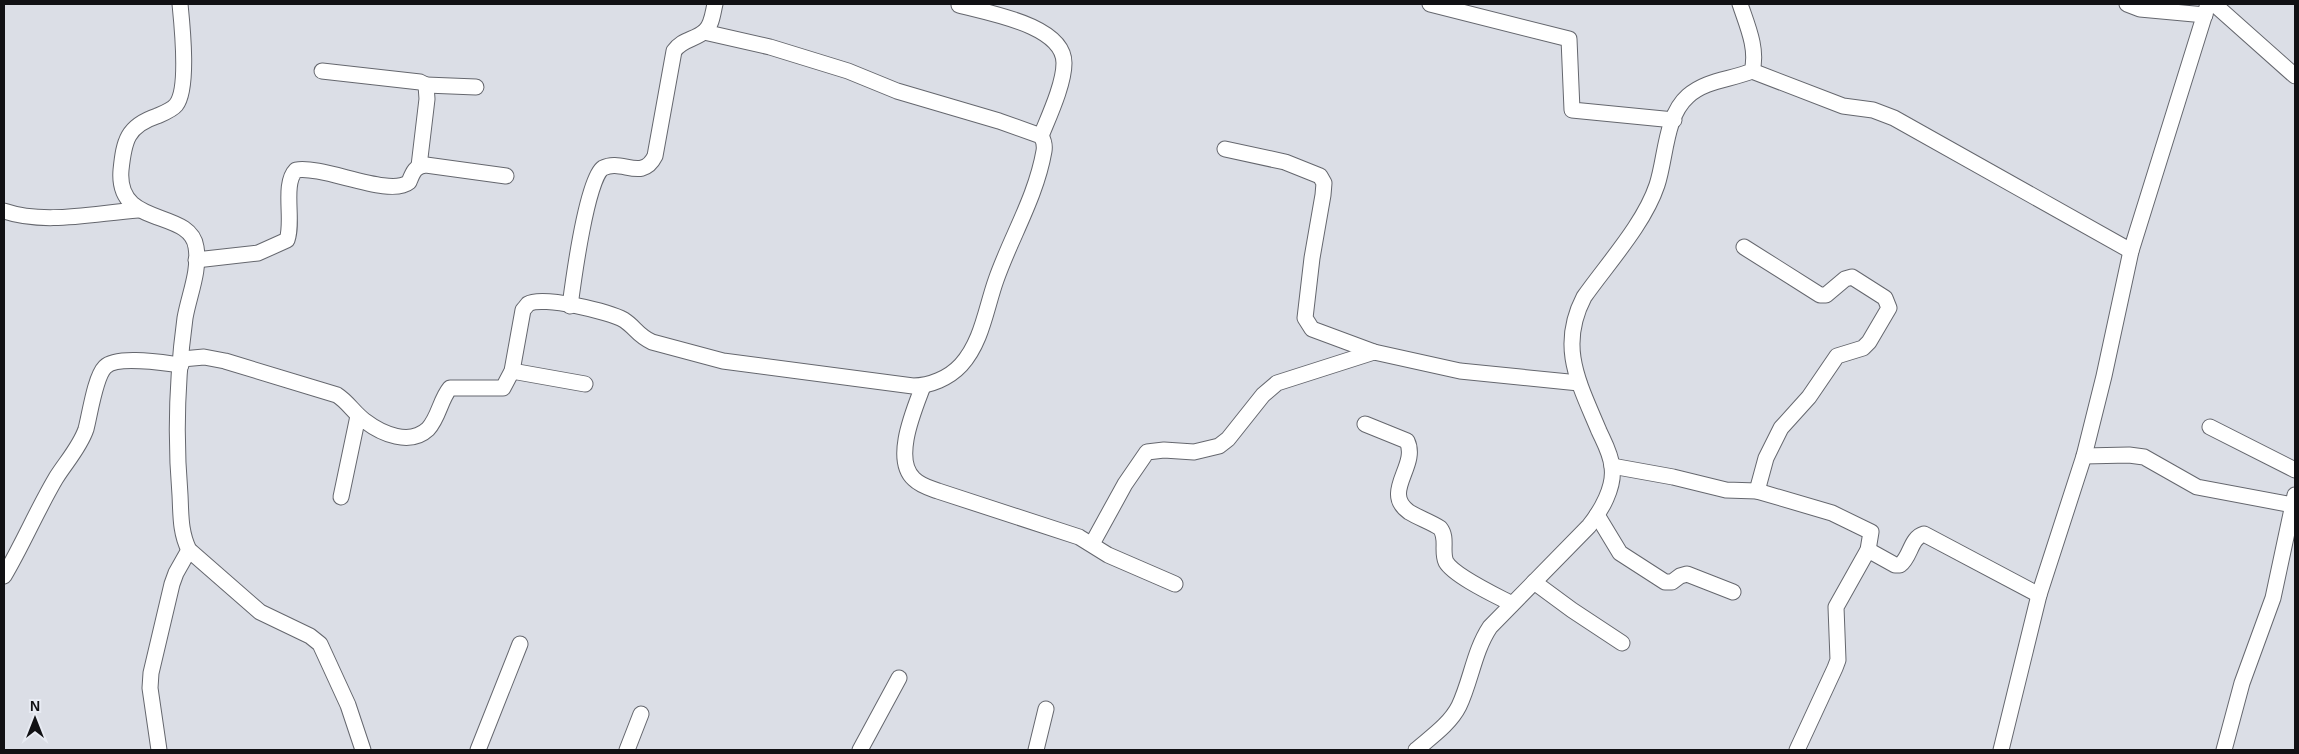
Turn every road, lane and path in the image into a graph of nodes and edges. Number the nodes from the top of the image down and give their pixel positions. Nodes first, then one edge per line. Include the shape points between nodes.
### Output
1 (180, 4) edge
2 (715, 4) edge
3 (1430, 4) edge
4 (1740, 4) edge
5 (2127, 4) edge
6 (959, 5) dead end
7 (2209, 7) edge
8 (704, 32) junction
9 (322, 72) dead end
10 (1752, 72) junction
11 (2295, 76) edge
12 (426, 85) junction
13 (476, 87) dead end
14 (1674, 120) junction
15 (1041, 136) junction
16 (1225, 149) dead end
17 (419, 166) junction
18 (506, 176) dead end
19 (138, 210) junction
20 (4, 211) edge
21 (1744, 247) dead end
22 (2131, 251) junction
23 (196, 260) junction
24 (570, 306) junction
25 (1374, 352) junction
26 (181, 362) junction
27 (512, 371) junction
28 (1579, 383) junction
29 (585, 384) dead end
30 (923, 386) junction
31 (358, 416) junction
32 (1365, 424) dead end
33 (2210, 427) dead end
34 (2084, 456) junction
35 (1612, 466) junction
36 (2295, 470) edge
37 (1758, 491) junction
38 (341, 497) dead end
39 (2294, 500) edge
40 (1597, 515) junction
41 (1092, 544) junction
42 (189, 550) junction
43 (1868, 550) junction
44 (4, 576) edge
45 (1534, 582) junction
46 (1175, 584) dead end
47 (1732, 592) dead end
48 (2039, 595) junction
49 (1512, 604) junction
50 (1622, 643) dead end
51 (520, 644) dead end
52 (899, 678) dead end
53 (1046, 709) dead end
54 (641, 714) dead end
55 (159, 750) edge
56 (363, 750) edge
57 (478, 750) edge
58 (627, 750) edge
59 (860, 750) edge
60 (1036, 750) edge
61 (1416, 750) edge
62 (1797, 750) edge
63 (2001, 750) edge
64 (2224, 750) edge

1 - 19 street via 182,92 177,104 167,112 138,124 128,135 124,147 123,188
2 - 8 street
3 - 14 street via 1569,39 1572,110
4 - 10 street via 1750,31 1754,57
5 - 7 street via 2140,9
6 - 15 street via 1046,32 1058,42 1064,63
7 - 11 street
7 - 22 street
8 - 15 street via 770,47 848,71 897,91
8 - 24 street via 678,45 674,51 655,156 651,163 636,169 604,167 596,178 582,230
9 - 12 street
10 - 14 street via 1700,88 1687,97
10 - 22 street via 1843,106 1873,110 1894,118
12 - 13 street
12 - 17 street
14 - 28 street via 1657,186 1649,203 1576,312 1571,348
15 - 30 street via 1044,150 1032,193 973,348 961,365 947,376
16 - 25 street via 1285,162 1320,176 1324,195 1305,318 1312,329
17 - 18 street
17 - 23 street via 409,182 398,186 313,170 296,170 290,179 287,240 258,253
19 - 20 street via 49,217 28,217
19 - 23 street via 182,227 195,241
21 - 37 street via 1820,295 1826,295 1852,277 1885,298 1889,308 1869,342 1863,348 1837,356 1809,397 1780,428 1766,458
22 - 34 street
23 - 26 street
24 - 27 street via 545,302 528,304 523,310
24 - 30 street via 624,320 641,337 652,342 723,362
25 - 28 street via 1460,371
25 - 41 street via 1277,383 1219,446 1194,452 1147,452
26 - 31 street via 204,357 225,361 317,388 337,395
26 - 42 street via 177,459 183,537
26 - 44 street via 130,361 115,362 105,367 85,432 56,478
27 - 29 street
27 - 31 street via 503,388 450,388 433,423 418,435 398,437 377,429
28 - 35 street
30 - 41 street via 906,434 906,464 912,478 922,485
31 - 38 street
32 - 49 street via 1407,441 1410,460 1397,496 1409,511 1440,528 1444,536 1446,562
33 - 36 street
34 - 39 street via 2144,457 2197,487
34 - 48 street
35 - 37 street via 1726,490
35 - 40 street via 1612,482
37 - 43 street via 1832,513 1867,530 1872,536
39 - 64 street via 2273,598 2242,683
40 - 45 street
40 - 47 street via 1620,553 1665,582 1687,574
41 - 46 street via 1124,563
42 - 55 street via 174,578 155,646 150,688
42 - 56 street via 260,612 320,644 348,704
43 - 48 street via 1900,565 1915,539 1924,534
43 - 62 street via 1836,607 1838,660
45 - 49 street
45 - 50 street
48 - 63 street
49 - 61 street via 1484,637 1450,720
51 - 57 street
52 - 59 street
53 - 60 street
54 - 58 street

